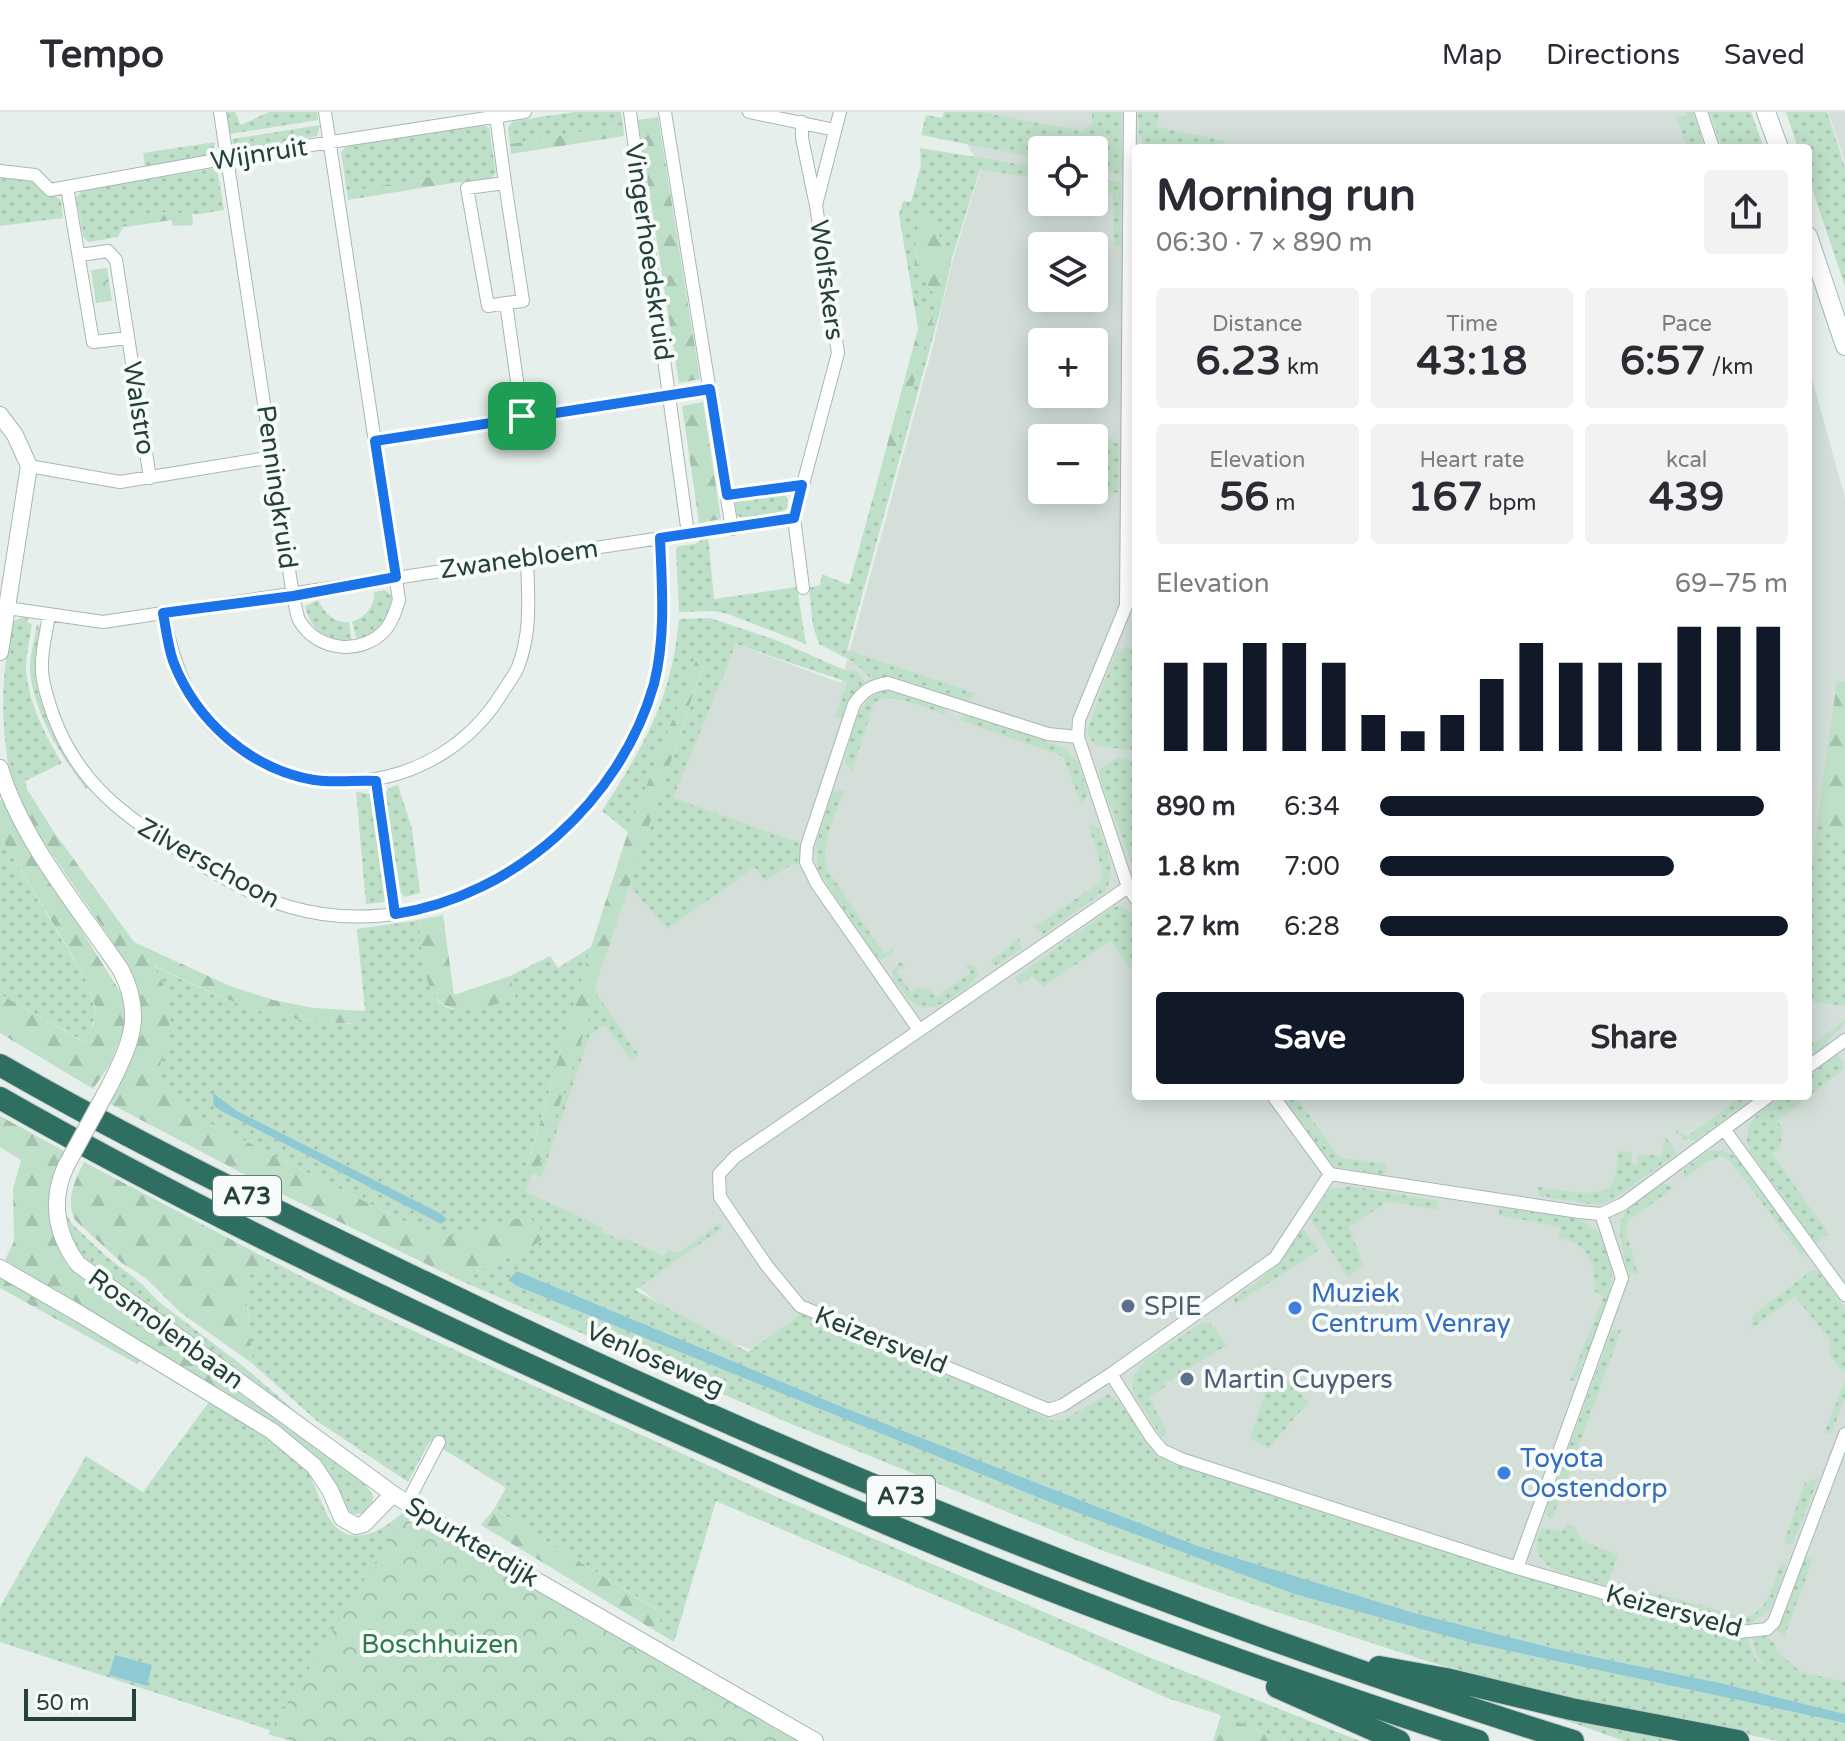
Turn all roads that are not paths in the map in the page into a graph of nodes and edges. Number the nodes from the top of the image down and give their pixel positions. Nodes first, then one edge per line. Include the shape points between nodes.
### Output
1 (220, 112) edge
2 (325, 112) edge
3 (525, 112) edge
4 (630, 112) edge
5 (665, 112) edge
6 (749, 112) edge
7 (840, 112) edge
8 (1130, 112) edge
9 (1701, 112) edge
10 (1766, 112) edge
11 (496, 116) junction
12 (802, 122) junction
13 (835, 130) junction
14 (330, 142) junction
15 (1712, 144) edge
16 (1778, 144) edge
17 (1132, 145) edge
18 (228, 158) junction
19 (0, 171) edge
20 (505, 183) junction
21 (67, 187) junction
22 (816, 205) junction
23 (1132, 225) edge
24 (1812, 248) edge
25 (80, 255) junction
26 (506, 303) junction
27 (128, 338) junction
28 (1845, 346) edge
29 (710, 389) junction
30 (668, 395) junction
31 (0, 415) edge
32 (522, 416) junction
33 (375, 441) junction
34 (273, 457) junction
35 (29, 466) junction
36 (150, 478) junction
37 (802, 485) junction
38 (727, 495) junction
39 (794, 518) junction
40 (732, 529) junction
41 (688, 534) junction
42 (660, 538) junction
43 (527, 559) junction
44 (396, 577) junction
45 (803, 588) dead end
46 (293, 596) junction
47 (3, 607) edge
48 (163, 613) junction
49 (49, 614) junction
50 (0, 652) edge
51 (1078, 737) junction
52 (0, 768) edge
53 (376, 781) junction
54 (1128, 887) junction
55 (1132, 893) edge
56 (395, 914) junction
57 (919, 1030) junction
58 (1845, 1040) edge
59 (1812, 1064) edge
60 (0, 1065) edge
61 (0, 1098) edge
62 (1276, 1100) edge
63 (1764, 1100) edge
64 (1724, 1129) junction
65 (1330, 1174) junction
66 (1601, 1214) junction
67 (0, 1268) edge
68 (1845, 1295) edge
69 (1111, 1374) junction
70 (1845, 1434) edge
71 (439, 1442) dead end
72 (400, 1500) junction
73 (1517, 1568) junction
74 (1161, 1632) junction
75 (1310, 1655) junction
76 (815, 1741) edge
77 (1399, 1741) edge
78 (1478, 1741) edge
79 (1573, 1741) edge
80 (1738, 1741) edge

1 - 18 street, Penningkruid
2 - 14 street, Penningkruid
3 - 11 street, Wijnruit
4 - 30 street, Vingerhoedskruid
5 - 29 street, Vingerhoedskruid
6 - 12 street
7 - 13 street, Wolfskers
8 - 17 street
9 - 15 street
10 - 16 main road
11 - 14 street, Wijnruit
11 - 20 street
12 - 13 street
12 - 22 street, Wolfskers
13 - 22 street, Wolfskers
14 - 18 street, Wijnruit
14 - 33 street, Penningkruid
18 - 21 street, Wijnruit
18 - 34 street, Penningkruid
19 - 21 street via 35,175 50,190
20 - 26 street via 523,301
20 - 26 street via 467,188 488,306
21 - 25 street, Walstro
22 - 37 street, Wolfskers via 838,353
23 - 51 street via 1126,606 1079,720
24 - 28 main road
25 - 27 street, Walstro via 108,251 116,260
25 - 27 street, Walstro via 93,342
26 - 32 street
27 - 36 street, Walstro
29 - 30 street
29 - 38 street, Vingerhoedskruid
30 - 32 street
30 - 41 street, Vingerhoedskruid
31 - 35 street
32 - 33 street
33 - 44 street, Penningkruid
34 - 36 street
34 - 46 street, Penningkruid
35 - 36 street via 120,482
35 - 47 street
37 - 38 street
37 - 39 street, Wolfskers
38 - 40 street, Vingerhoedskruid
39 - 40 street, Zwanebloem
39 - 45 street, Wolfskers
40 - 41 street, Zwanebloem
41 - 42 street, Zwanebloem
42 - 43 street, Zwanebloem
42 - 56 street, Zilverschoon via 663,615 654,681 640,726 609,779 541,849 500,877 478,890
43 - 44 street, Zwanebloem
43 - 53 street via 529,625 517,668 496,702 471,735 446,753
44 - 46 street, Zwanebloem
44 - 46 street, Penningkruid via 399,600 393,618 385,631 356,647 333,646 311,635 299,619
46 - 48 street, Zwanebloem
47 - 49 street, Zwanebloem
47 - 50 street
48 - 49 street, Zwanebloem via 103,622
48 - 53 street via 173,660 190,696 232,743 272,767 315,780
49 - 56 street, Zilverschoon via 41,668 60,732 77,764 130,819 197,863 290,907 340,915
51 - 54 street
51 - 57 street via 1048,734 888,683 873,685 854,704 806,862
52 - 72 street, Rosmolenbaan, bridge via 27,833 121,970 134,1017 131,1038 110,1085 59,1184 57,1220 64,1243 78,1264
53 - 56 street
54 - 55 street
54 - 57 street, Keizersveld
57 - 69 street, Keizersveld via 735,1157 719,1174 720,1197 800,1306 818,1315 1049,1410
58 - 59 street
60 - 75 highway, Venloseweg / A73 via 103,1124 252,1198 681,1403 1053,1559
61 - 74 highway, A73 via 434,1323 779,1478
62 - 65 street
63 - 64 street
64 - 66 street via 1623,1204
64 - 68 street
65 - 66 street
65 - 69 street, Keizersveld via 1275,1258
66 - 73 street via 1622,1278
67 - 72 street, Spurkterdijk via 272,1431 314,1466 349,1524 364,1524
69 - 73 street, Keizersveld via 1162,1450
70 - 73 street, Keizersveld via 1767,1629 1740,1632
71 - 72 street
72 - 76 street, Spurkterdijk
74 - 77 highway, A73
74 - 78 highway, A73
75 - 79 highway, A73
75 - 80 highway, A73

